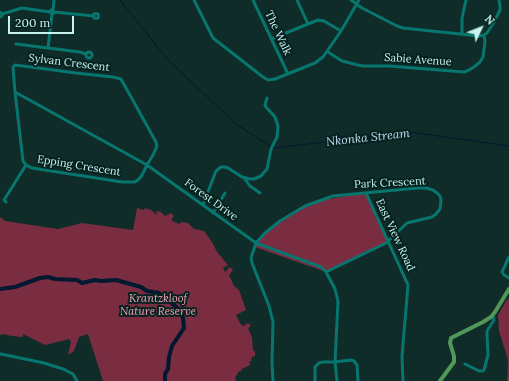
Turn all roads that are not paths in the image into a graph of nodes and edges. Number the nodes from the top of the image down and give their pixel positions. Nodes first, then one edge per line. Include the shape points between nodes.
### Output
1 (54, 0) edge
2 (195, 0) edge
3 (253, 0) edge
4 (297, 0) edge
5 (351, 0) edge
6 (359, 0) edge
7 (466, 0) edge
8 (499, 0) edge
9 (357, 4) junction
10 (52, 12) junction
11 (1, 14) edge
12 (94, 16) dead end
13 (308, 24) junction
14 (341, 31) junction
15 (462, 34) junction
16 (484, 35) junction
17 (271, 38) junction
18 (16, 44) dead end
19 (48, 48) junction
20 (328, 52) junction
21 (86, 54) dead end
22 (288, 74) junction
23 (15, 92) junction
24 (267, 98) dead end
25 (26, 165) junction
26 (147, 165) junction
27 (244, 178) junction
28 (225, 193) dead end
29 (260, 193) dead end
30 (366, 193) junction
31 (6, 202) dead end
32 (202, 205) junction
33 (214, 213) junction
34 (388, 242) junction
35 (256, 243) junction
36 (509, 257) edge
37 (326, 272) junction
38 (509, 278) edge
39 (509, 289) edge
40 (493, 315) junction
41 (1, 354) edge
42 (335, 362) junction
43 (465, 364) dead end
44 (77, 381) edge
45 (273, 381) edge
46 (315, 381) edge
47 (337, 381) edge
48 (358, 381) edge
49 (403, 381) edge
50 (440, 381) edge

1 - 10 street
2 - 22 street via 215,40 266,79 272,80
3 - 17 street, The Walk
4 - 13 street
5 - 9 street
6 - 9 street
7 - 15 street
8 - 16 street via 498,14 490,30
9 - 14 street
9 - 15 street via 400,28
10 - 11 street via 22,8
10 - 12 street
10 - 19 street
13 - 14 street via 321,20
13 - 17 street
14 - 20 street
15 - 16 street
16 - 20 street, Sabie Avenue via 483,57 474,67 464,72 362,66 342,61
17 - 22 street, The Walk
18 - 19 street
19 - 21 street
20 - 22 street via 318,61
23 - 25 street, Epping Crescent via 23,160
23 - 26 street, Forest Drive
23 - 26 street, Sylvan Crescent via 14,66 121,80 156,142 156,149
24 - 27 street via 266,107 275,117 278,126 276,140 265,172 254,179
25 - 26 street, Epping Crescent via 129,183 139,179
25 - 31 street via 4,200
26 - 32 street, Forest Drive
27 - 29 street
27 - 32 street via 228,168 221,167 214,176
28 - 33 street
30 - 34 street, East View Road
30 - 34 street, Park Crescent via 426,188 440,196 440,209 436,214 407,223
30 - 35 street, Park Crescent via 333,196 305,206 270,228
32 - 33 street, Forest Drive
33 - 35 street, Forest Drive
34 - 37 street, Park Crescent
34 - 49 street, East View Road via 408,285 402,356
35 - 37 street, Forest Drive via 321,267
35 - 45 street via 251,258 273,322
36 - 38 street via 502,272
37 - 42 street via 338,301
39 - 40 main road
40 - 43 street via 494,320 486,334 488,355 484,370 479,371
40 - 50 main road via 451,338 454,362
41 - 44 street via 63,368 73,374
42 - 46 street via 317,364
42 - 47 street
42 - 48 street via 354,361 357,365

